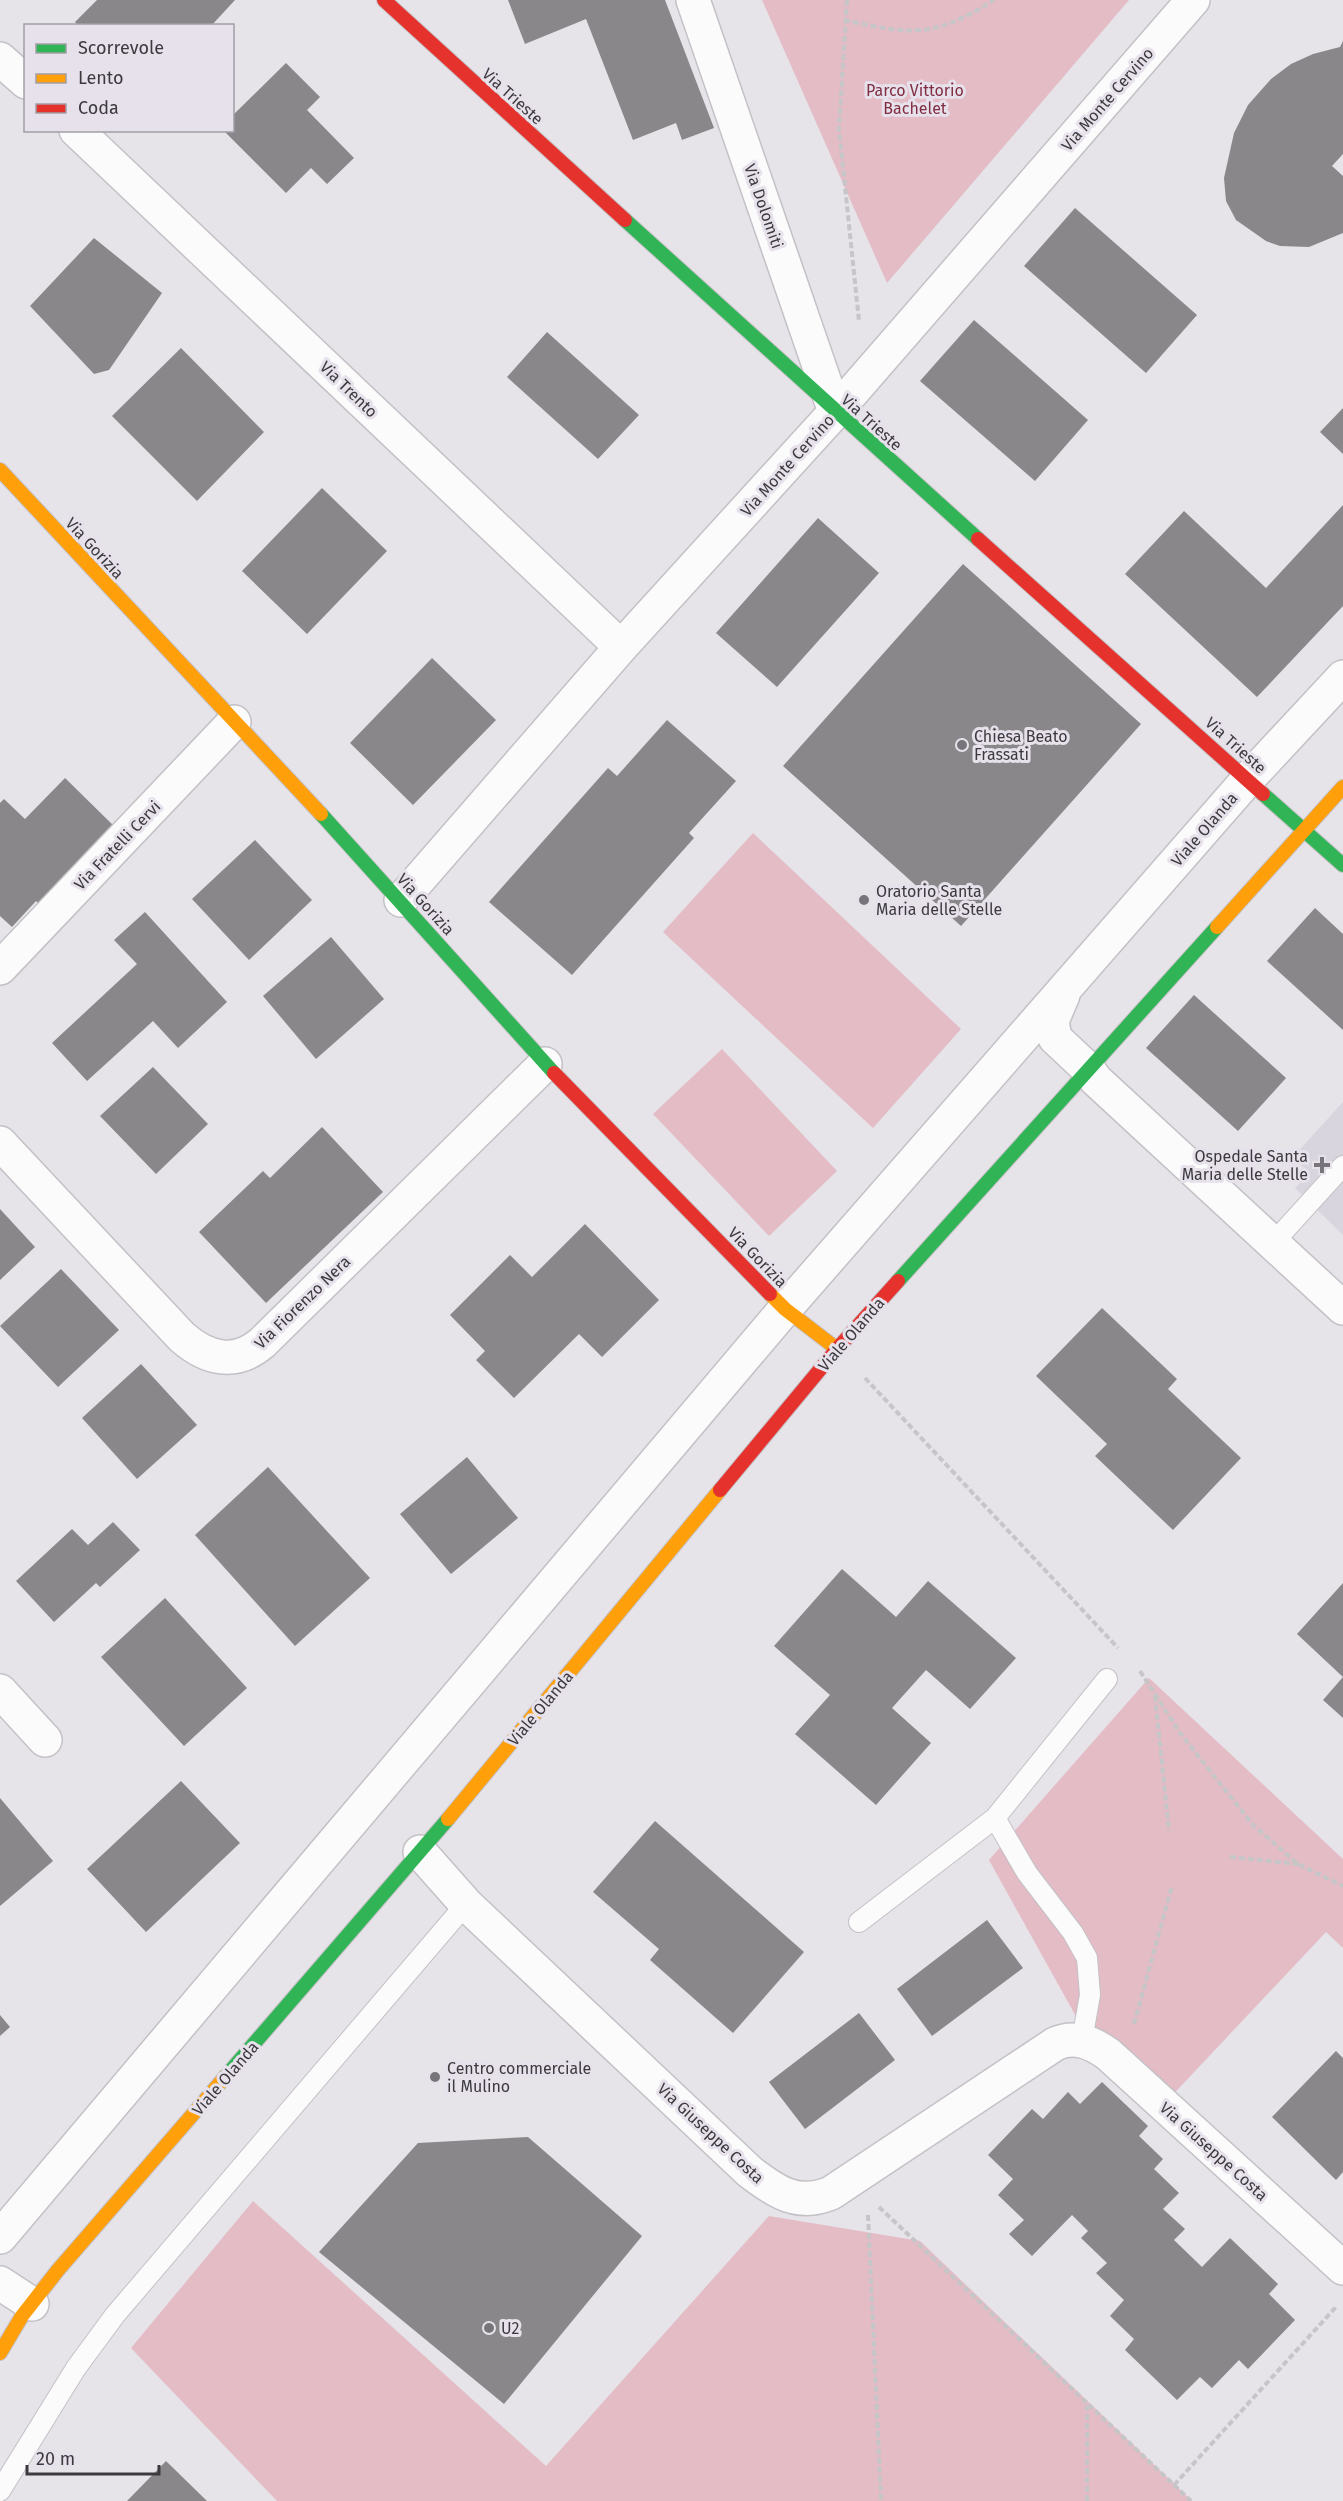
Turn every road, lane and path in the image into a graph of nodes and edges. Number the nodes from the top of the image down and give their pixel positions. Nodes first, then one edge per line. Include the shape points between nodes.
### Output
1 (384, 0) edge
2 (693, 0) edge
3 (847, 0) edge
4 (994, 0) edge
5 (1193, 0) edge
6 (844, 20) junction
7 (0, 59) edge
8 (24, 80) edge
9 (78, 132) edge
10 (857, 328) dead end
11 (835, 412) junction
12 (0, 470) edge
13 (621, 647) junction
14 (1343, 677) edge
15 (234, 722) junction
16 (1249, 778) junction
17 (1343, 787) edge
18 (1305, 829) junction
19 (1343, 865) edge
20 (401, 900) junction
21 (0, 968) edge
22 (1068, 985) junction
23 (545, 1064) junction
24 (1088, 1069) junction
25 (0, 1143) edge
26 (1343, 1166) edge
27 (1273, 1243) junction
28 (1343, 1308) edge
29 (785, 1309) junction
30 (837, 1349) junction
31 (1126, 1656) dead end
32 (1134, 1665) dead end
33 (1107, 1679) dead end
34 (0, 1691) edge
35 (1155, 1695) junction
36 (45, 1740) dead end
37 (995, 1818) junction
38 (1169, 1831) dead end
39 (420, 1852) junction
40 (1230, 1857) dead end
41 (1298, 1864) junction
42 (1172, 1886) dead end
43 (1343, 1886) edge
44 (466, 1904) junction
45 (860, 1922) dead end
46 (1095, 2047) junction
47 (876, 2205) dead end
48 (868, 2208) dead end
49 (0, 2237) edge
50 (1343, 2268) edge
51 (0, 2283) edge
52 (1343, 2299) edge
53 (32, 2304) junction
54 (0, 2353) edge
55 (1087, 2403) junction
56 (1174, 2485) junction
57 (0, 2491) edge
58 (881, 2501) edge
59 (1087, 2501) edge
60 (1191, 2501) edge

1 - 11 street, Via Trieste
2 - 11 street, Via Dolomiti
3 - 6 path
4 - 6 path via 966,18 929,30 895,32
5 - 11 street, Via Monte Cervino
6 - 10 path via 839,129 860,318
7 - 8 street
9 - 13 street, Via Trento
11 - 13 street, Via Monte Cervino
11 - 16 street, Via Trieste
12 - 15 street, Via Gorizia
13 - 20 street, Via Monte Cervino
14 - 16 street, Viale Olanda
15 - 20 street, Via Gorizia
15 - 21 street, Via Fratelli Cervi
16 - 18 street, Via Trieste
16 - 22 street, Viale Olanda
17 - 18 street, Viale Olanda
18 - 19 street, Via Trieste
18 - 24 street, Viale Olanda
20 - 23 street, Via Gorizia
22 - 24 street, Viale Olanda via 1055,1012 1052,1031
22 - 29 street, Viale Olanda
23 - 25 street, Via Fiorenzo Nera via 254,1350 235,1358 213,1356 182,1337
23 - 29 street, Via Gorizia
24 - 27 street
24 - 30 street, Viale Olanda
26 - 27 lane
27 - 28 street
29 - 30 street, Via Gorizia
29 - 49 street, Viale Olanda
30 - 31 path
30 - 39 street, Viale Olanda
32 - 35 path
33 - 37 lane
34 - 36 street
35 - 38 path
35 - 41 path via 1180,1733 1254,1825
37 - 45 lane
37 - 46 lane via 1027,1873 1087,1958
39 - 44 street, Via Giuseppe Costa
39 - 53 street, Viale Olanda
40 - 41 path
41 - 43 path
42 - 46 path via 1137,2020
44 - 46 street, Via Giuseppe Costa via 750,2172 799,2200 824,2196 1055,2044 1072,2039
44 - 57 lane via 115,2315 70,2378
46 - 50 street, Via Giuseppe Costa
47 - 55 path
48 - 58 path
51 - 53 street
52 - 56 path
53 - 54 street, Viale Olanda
55 - 56 path
55 - 59 path
56 - 60 path

